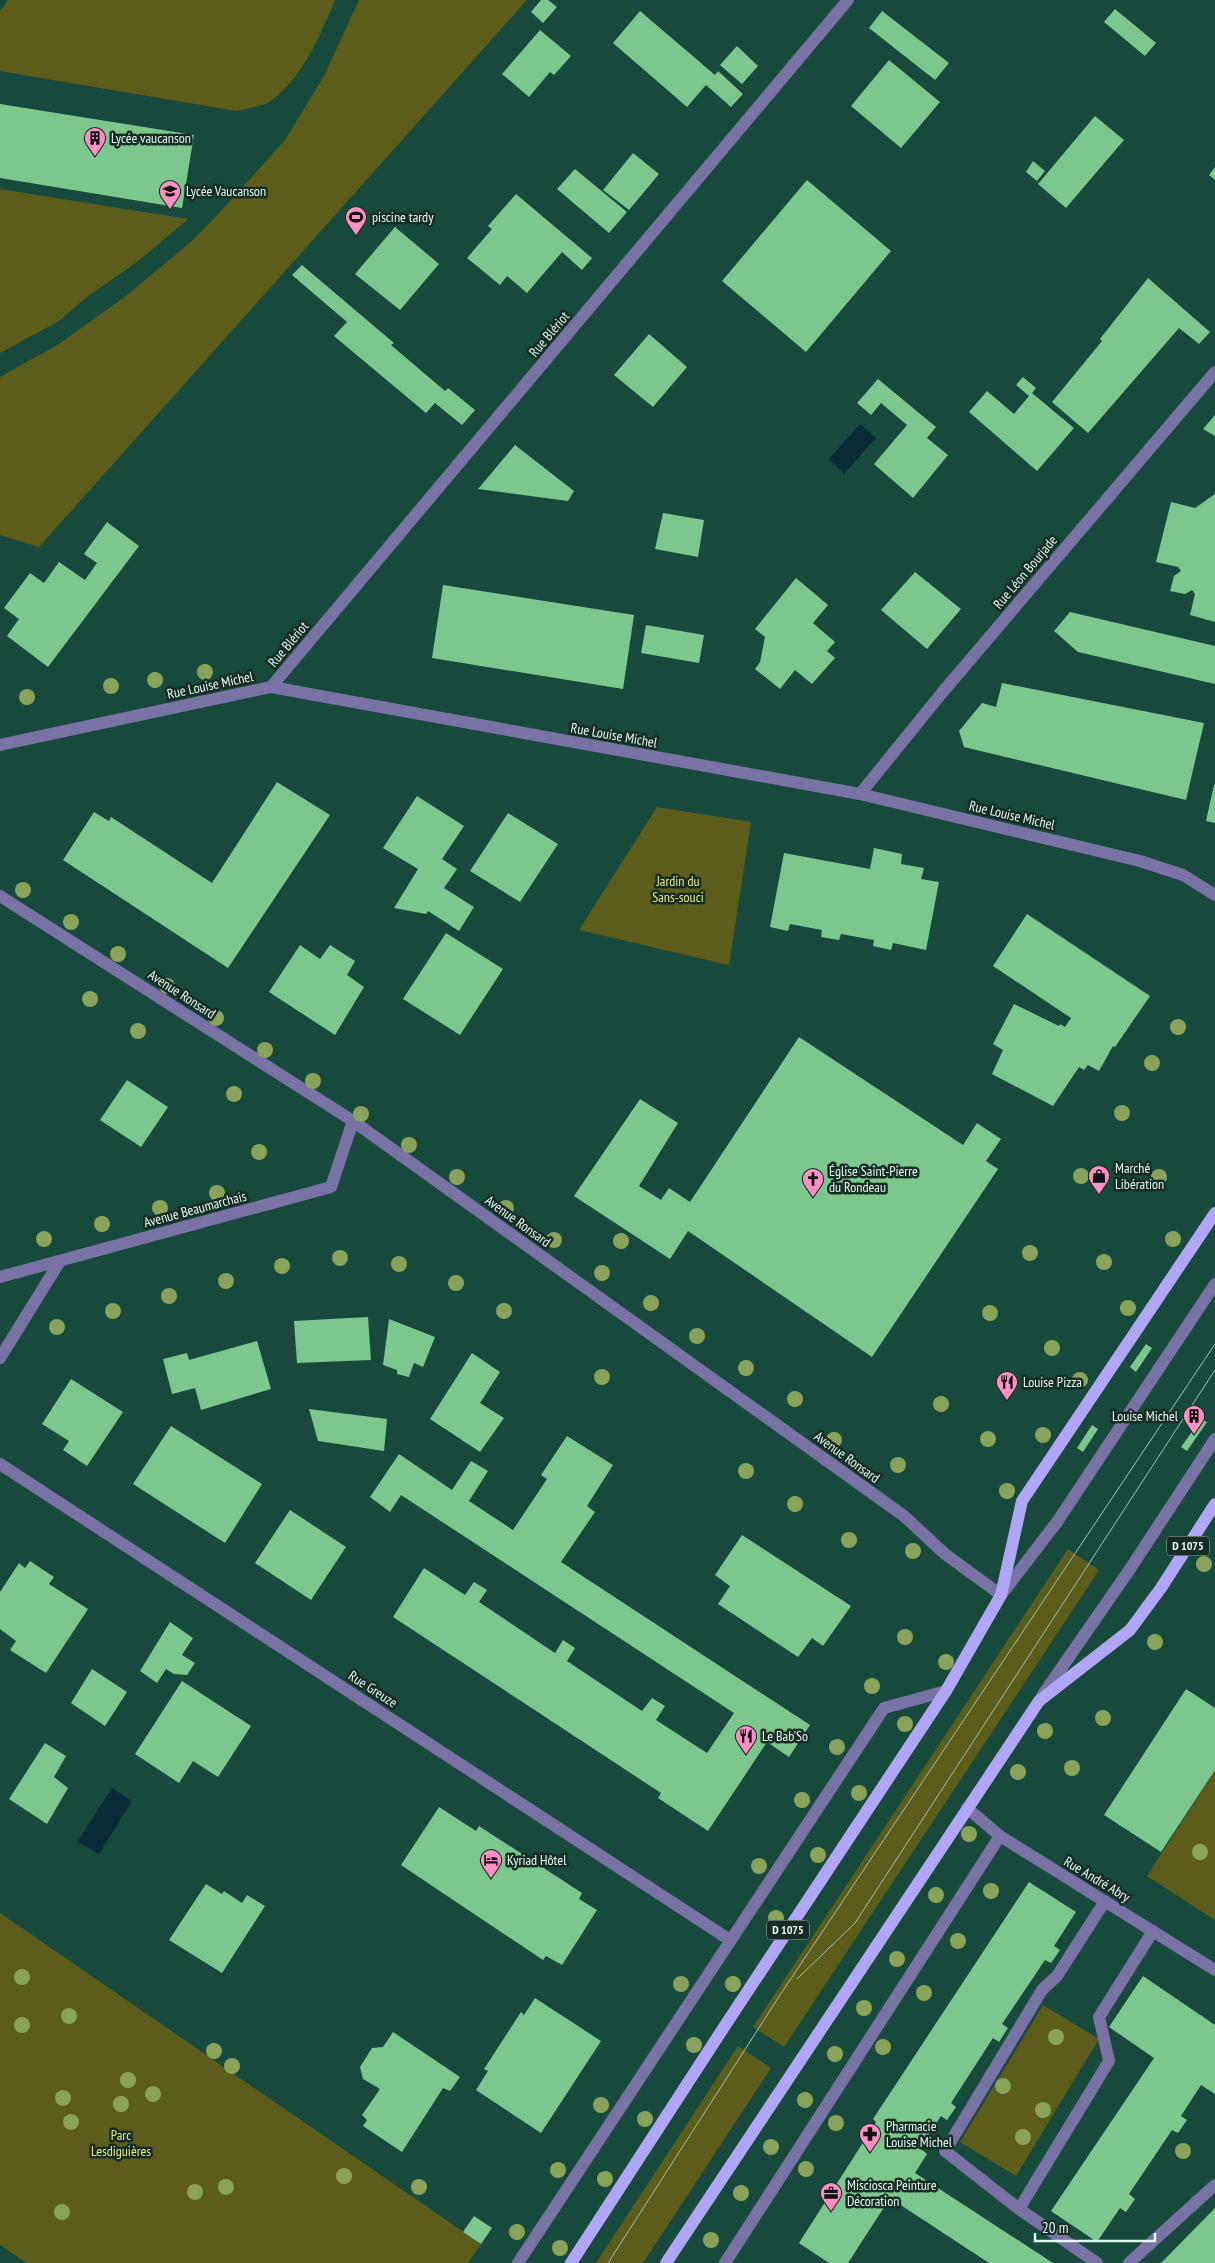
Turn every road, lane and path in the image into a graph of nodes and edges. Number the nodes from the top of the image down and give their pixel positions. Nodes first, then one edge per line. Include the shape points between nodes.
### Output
1 (848, 0) edge
2 (1215, 372) edge
3 (271, 687) junction
4 (0, 745) edge
5 (860, 794) junction
6 (0, 896) edge
7 (1215, 896) edge
8 (353, 1121) junction
9 (1215, 1213) edge
10 (60, 1261) junction
11 (6, 1276) edge
12 (1215, 1284) edge
13 (0, 1358) edge
14 (1215, 1439) edge
15 (0, 1464) edge
16 (1215, 1504) edge
17 (1002, 1595) junction
18 (946, 1692) junction
19 (1040, 1700) junction
20 (967, 1808) junction
21 (1000, 1836) junction
22 (1104, 1900) junction
23 (1153, 1931) junction
24 (730, 1940) junction
25 (1215, 1970) edge
26 (1215, 2184) edge
27 (1019, 2209) junction
28 (518, 2263) edge
29 (571, 2263) edge
30 (666, 2263) edge
31 (725, 2263) edge
32 (1097, 2263) edge
33 (1128, 2263) edge

1 - 3 street, Rue Blériot
2 - 5 street, Rue Léon Bourjade
3 - 4 street, Rue Louise Michel
3 - 5 street, Rue Louise Michel
5 - 7 street, Rue Louise Michel via 1140,861 1183,875
6 - 8 street, Avenue Ronsard
8 - 10 street, Avenue Beaumarchais via 331,1187
8 - 17 street, Avenue Ronsard via 904,1516 946,1554
9 - 17 main road, D 1075 via 1022,1501
10 - 11 street, Avenue Beaumarchais
10 - 13 street
12 - 17 street, D 1075 via 1057,1522
14 - 19 street, D 1075
15 - 24 street, Rue Greuze
16 - 19 main road, D 1075 via 1130,1630
17 - 18 main road, D 1075
18 - 24 street via 884,1708
18 - 29 main road, D 1075
19 - 20 main road, D 1075
20 - 21 street, Rue André Abry
20 - 30 main road, D 1075
21 - 22 street, Rue André Abry
21 - 31 street
22 - 23 street, Rue André Abry
22 - 27 street via 1057,1976 1042,1990 944,2151
23 - 25 street, Rue André Abry
23 - 27 street via 1099,2017 1109,2062
24 - 28 street
26 - 33 street
27 - 32 street

